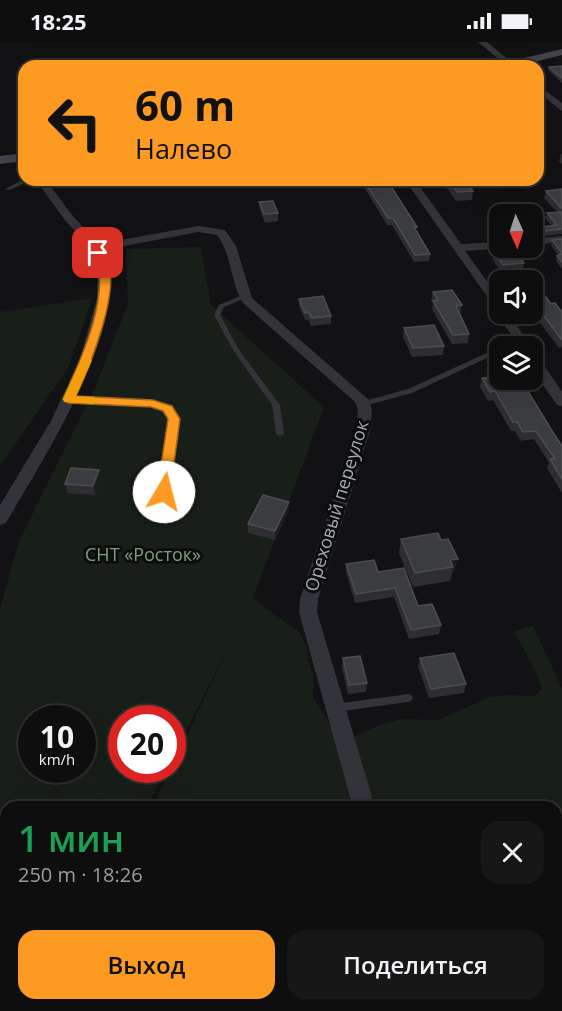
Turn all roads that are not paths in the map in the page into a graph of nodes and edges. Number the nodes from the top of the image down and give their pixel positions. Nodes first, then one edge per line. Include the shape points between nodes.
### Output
1 (482, 42) edge
2 (562, 52) edge
3 (502, 60) edge
4 (529, 60) edge
5 (544, 92) edge
6 (562, 108) edge
7 (18, 158) edge
8 (0, 160) edge
9 (18, 184) edge
10 (44, 186) edge
11 (414, 186) edge
12 (8, 189) dead end
13 (562, 239) edge
14 (543, 241) edge
15 (489, 246) edge
16 (96, 248) junction
17 (459, 248) junction
18 (489, 293) edge
19 (245, 296) junction
20 (489, 354) edge
21 (543, 374) edge
22 (68, 399) junction
23 (562, 402) edge
24 (364, 404) junction
25 (280, 434) dead end
26 (164, 492) dead end
27 (0, 519) edge
28 (408, 698) dead end
29 (334, 708) junction
30 (361, 797) dead end

1 - 3 street
2 - 4 main road
5 - 6 street
7 - 8 main road
9 - 12 lane
10 - 16 street
11 - 17 street
13 - 14 street
15 - 17 street
16 - 19 street, Ореховый переулок via 185,231 221,232
16 - 22 street via 104,264 103,298 87,359
17 - 18 street
19 - 24 street, Ореховый переулок
19 - 25 lane via 221,306 217,315 236,350 276,405
20 - 24 lane via 410,391
21 - 23 street
22 - 26 lane via 153,403 168,409 174,419
22 - 27 street
24 - 29 street, Ореховый переулок via 363,431 309,599 308,612
28 - 29 lane
29 - 30 street, Ореховый переулок

